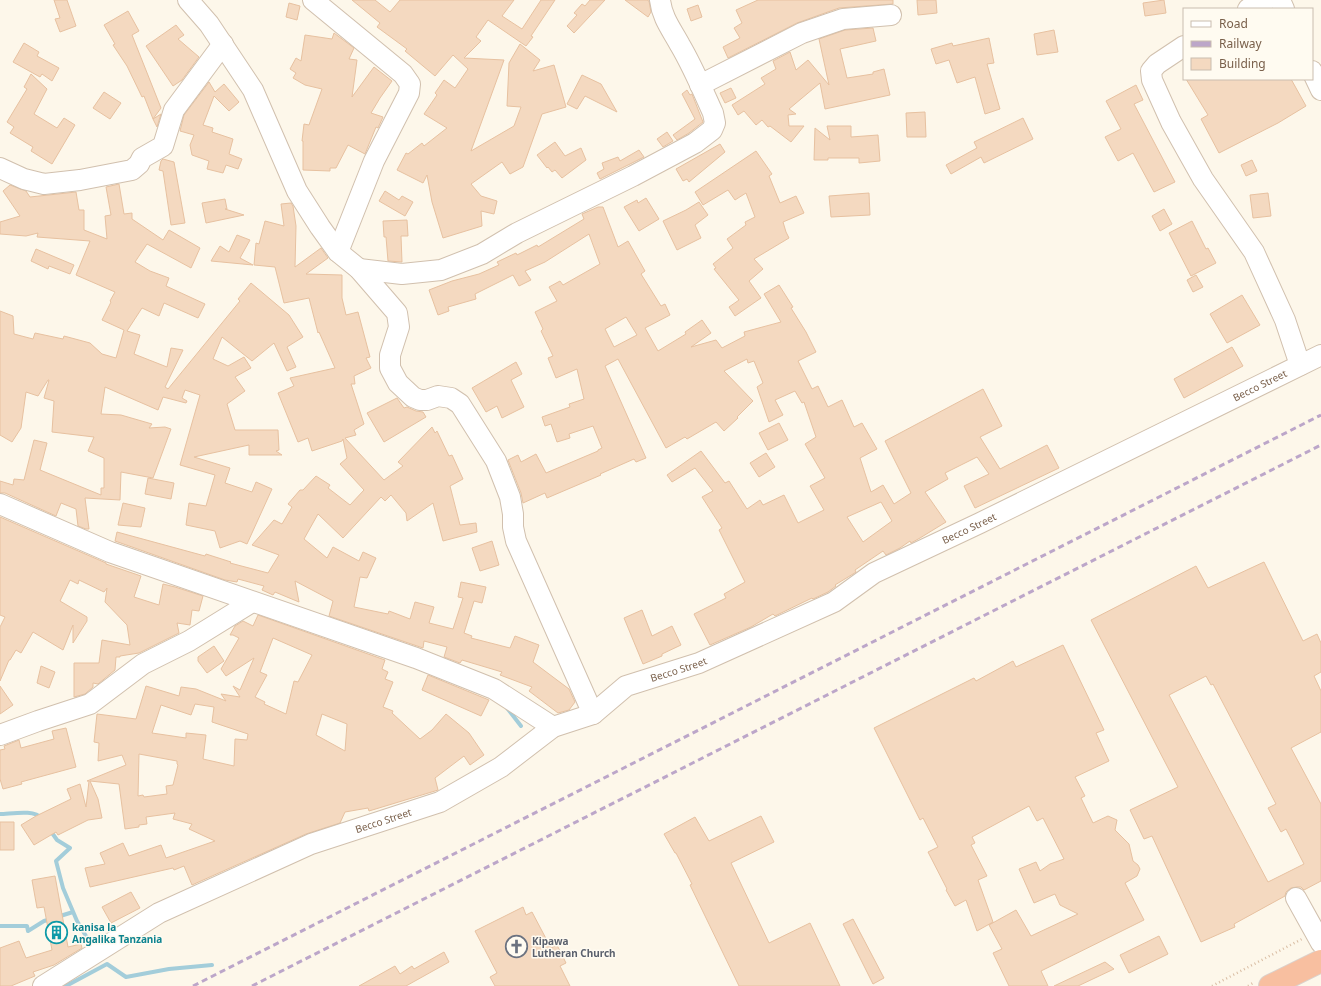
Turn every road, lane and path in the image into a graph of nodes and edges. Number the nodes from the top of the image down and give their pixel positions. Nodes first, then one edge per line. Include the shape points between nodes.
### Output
1 (188, 0) edge
2 (313, 0) edge
3 (660, 0) edge
4 (1266, 0) edge
5 (1250, 8) edge
6 (891, 14) dead end
7 (223, 44) junction
8 (1183, 47) edge
9 (1313, 73) edge
10 (700, 85) junction
11 (1321, 90) edge
12 (0, 168) edge
13 (338, 252) junction
14 (359, 269) junction
15 (1321, 355) edge
16 (1300, 365) junction
17 (0, 504) edge
18 (252, 602) junction
19 (593, 714) junction
20 (553, 727) junction
21 (0, 735) edge
22 (1296, 898) dead end
23 (1318, 938) edge
24 (1321, 961) edge
25 (42, 986) edge
26 (1212, 986) edge
27 (1270, 986) edge

1 - 7 street
2 - 13 street via 403,74 410,84 409,93 374,161
3 - 10 street via 666,23
4 - 5 street
6 - 10 street via 843,19 802,33
7 - 12 street via 174,110 163,146 142,158 132,170 44,184 24,179
7 - 13 street via 253,90 297,191
8 - 16 street via 1157,64 1151,71 1152,80 1171,122 1203,179 1254,252 1286,320
9 - 11 street
10 - 14 street via 715,122 712,130 695,143 517,233 482,254 441,270 402,274
13 - 14 street
14 - 19 street via 397,313 399,328 390,356 390,368 398,383 420,400 438,396 450,398 460,404 496,461 510,497 516,541
15 - 16 street, Becco Street
16 - 19 street, Becco Street via 874,573 834,602 699,663 626,686
17 - 18 street via 110,552
18 - 20 street via 416,658 494,689
18 - 21 street via 189,641 143,664 90,704
19 - 20 street, Becco Street
20 - 25 street, Becco Street via 501,767 440,802 311,844 159,914
22 - 23 street
23 - 26 path
24 - 27 highway

